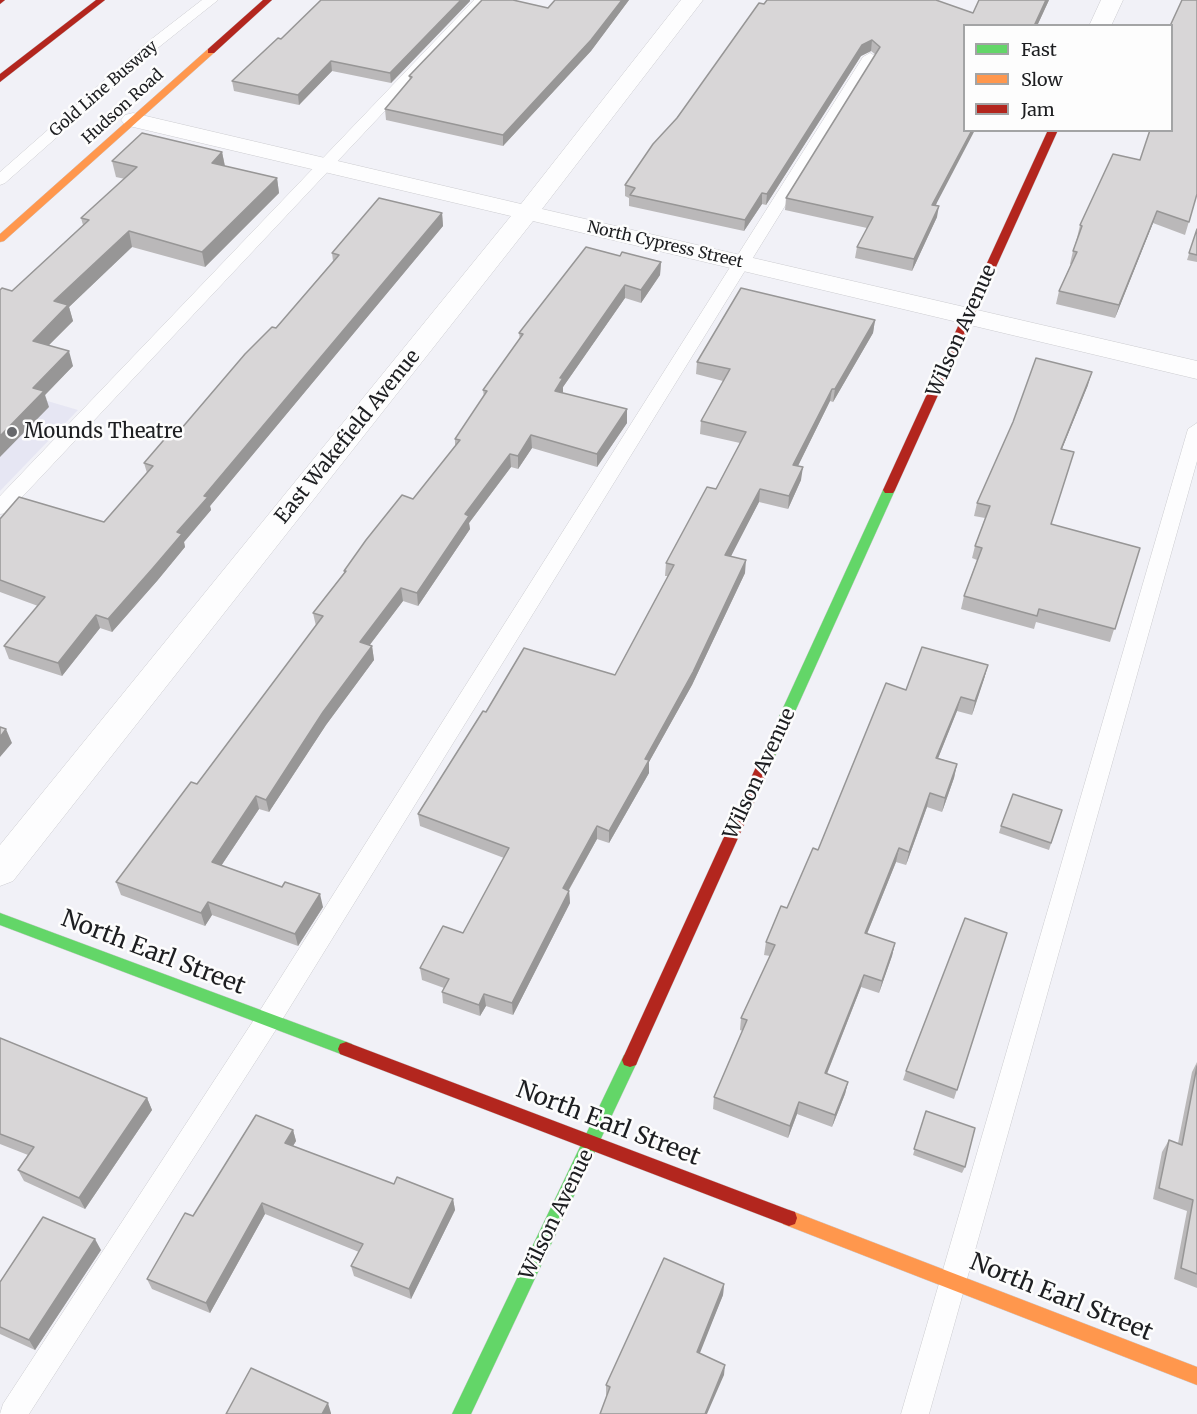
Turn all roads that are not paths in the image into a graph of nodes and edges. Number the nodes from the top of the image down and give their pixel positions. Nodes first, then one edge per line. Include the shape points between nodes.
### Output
1 (101, 0) edge
2 (211, 0) edge
3 (268, 0) edge
4 (482, 0) edge
5 (692, 0) edge
6 (1112, 0) edge
7 (1101, 24) edge
8 (870, 57) edge
9 (0, 79) edge
10 (133, 120) junction
11 (1052, 132) edge
12 (325, 164) junction
13 (0, 180) edge
14 (528, 212) junction
15 (0, 239) edge
16 (743, 263) junction
17 (969, 316) junction
18 (1197, 370) edge
19 (1197, 429) edge
20 (0, 508) edge
21 (0, 872) edge
22 (0, 919) edge
23 (268, 1020) junction
24 (592, 1141) junction
25 (955, 1281) junction
26 (1197, 1376) edge
27 (14, 1414) edge
28 (461, 1414) edge
29 (915, 1414) edge

1 - 9 main road
2 - 13 lane, Gold Line Busway via 154,44
3 - 10 main road, Hudson Road
4 - 12 lane
5 - 14 street, East Wakefield Avenue
6 - 7 street
8 - 16 lane
10 - 12 street, North Cypress Street
10 - 15 main road, Hudson Road
11 - 17 main road, Wilson Avenue
12 - 14 street, North Cypress Street
12 - 20 lane
14 - 16 street, North Cypress Street
14 - 21 street, East Wakefield Avenue
16 - 17 street, North Cypress Street
16 - 23 lane
17 - 18 street, North Cypress Street
17 - 24 main road, Wilson Avenue
19 - 25 lane
22 - 23 main road, North Earl Street
23 - 24 main road, North Earl Street
23 - 27 lane
24 - 25 main road, North Earl Street
24 - 28 main road, Wilson Avenue
25 - 26 main road, North Earl Street
25 - 29 lane

